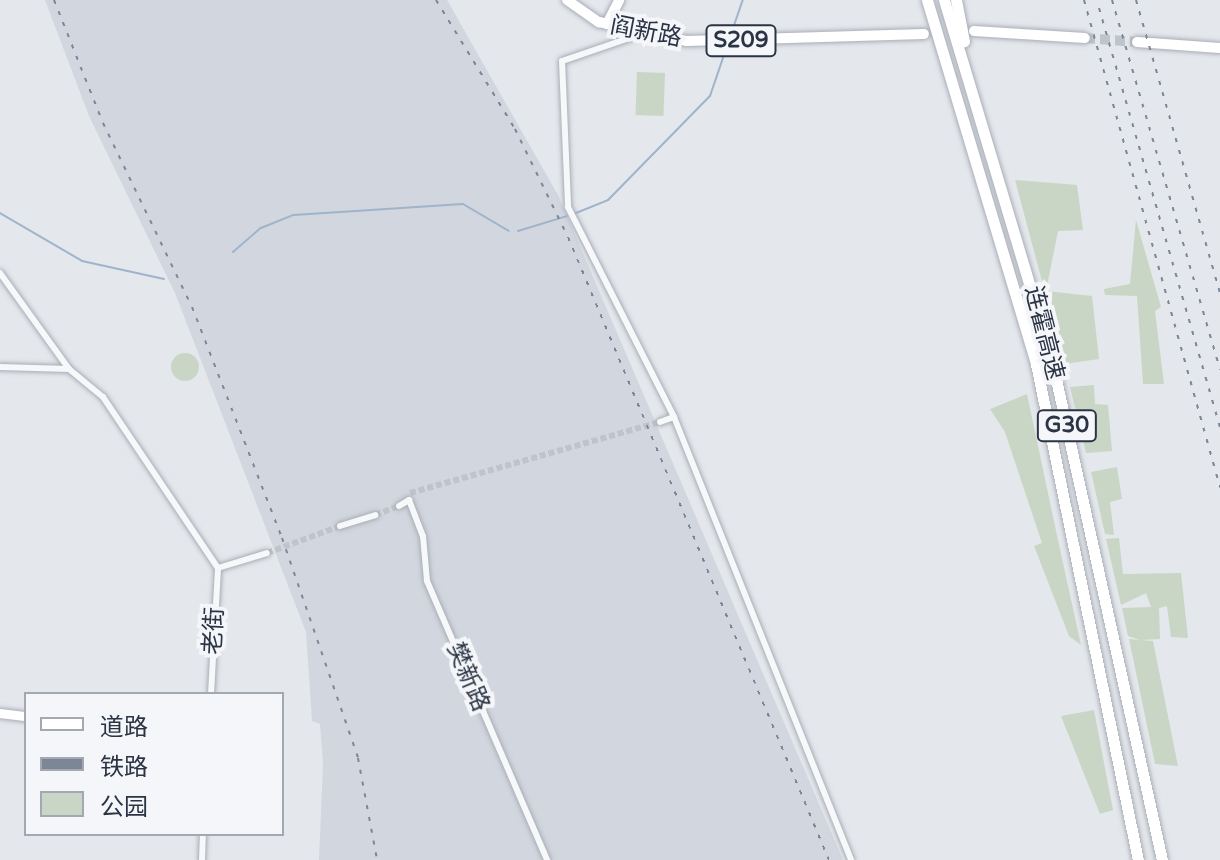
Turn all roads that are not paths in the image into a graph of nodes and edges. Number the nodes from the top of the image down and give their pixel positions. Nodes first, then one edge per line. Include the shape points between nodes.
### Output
1 (567, 0) edge
2 (619, 0) edge
3 (927, 0) edge
4 (944, 0) edge
5 (956, 0) edge
6 (607, 24) junction
7 (974, 31) dead end
8 (644, 32) junction
9 (924, 34) dead end
10 (1085, 38) tunnel mouth
11 (1137, 42) tunnel mouth
12 (1220, 48) edge
13 (976, 96) junction
14 (0, 273) edge
15 (0, 367) edge
16 (69, 369) junction
17 (674, 417) junction
18 (660, 422) tunnel mouth
19 (399, 506) dead end
20 (375, 515) tunnel mouth
21 (340, 526) tunnel mouth
22 (267, 553) tunnel mouth
23 (218, 568) junction
24 (211, 692) edge
25 (0, 713) edge
26 (24, 716) edge
27 (203, 836) edge
28 (202, 860) edge
29 (547, 860) edge
30 (851, 860) edge
31 (1138, 860) edge
32 (1162, 860) edge

1 - 6 main road, 阎新路 / S209
2 - 6 main road
3 - 31 highway, 连霍高速 / G30 via 1036,364
4 - 13 highway, 连霍高速 / G30
5 - 13 highway
6 - 8 main road, 阎新路 / S209
7 - 10 main road
8 - 9 main road, 阎新路 / S209 via 687,41
8 - 17 street via 562,61 568,207
11 - 12 main road
13 - 32 highway, 连霍高速 / G30 via 1052,361
14 - 16 street
15 - 16 street
16 - 23 street via 103,397
17 - 18 street
17 - 30 street
19 - 29 street, 樊新路 via 410,497 423,536 427,581
20 - 21 street
22 - 23 street
23 - 24 street, 老街
25 - 26 street
27 - 28 street

